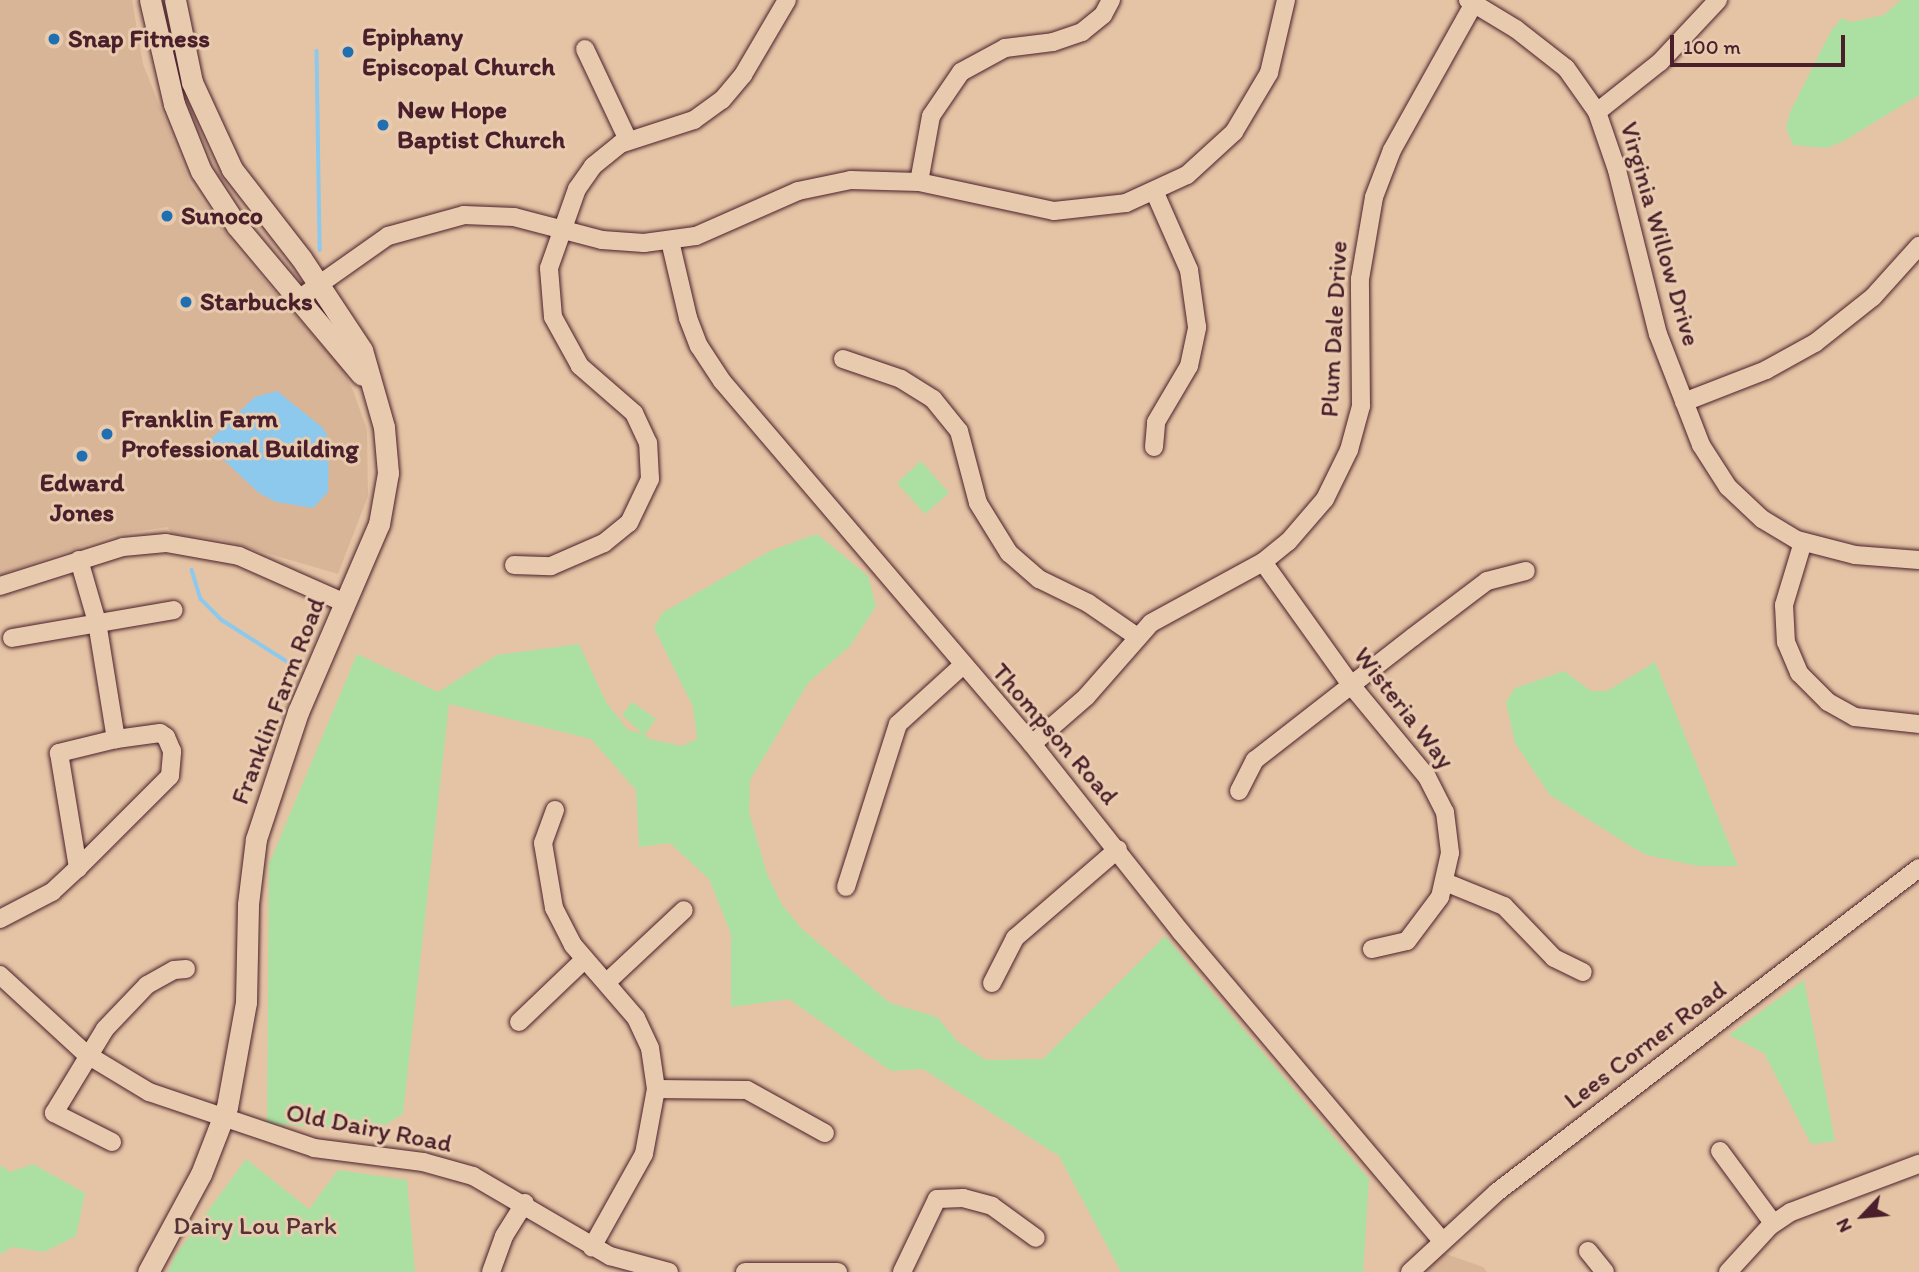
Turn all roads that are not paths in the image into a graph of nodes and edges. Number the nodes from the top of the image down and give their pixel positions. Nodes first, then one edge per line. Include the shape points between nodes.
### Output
1 (150, 0) edge
2 (175, 0) edge
3 (788, 0) edge
4 (1111, 0) edge
5 (1286, 0) edge
6 (1718, 0) edge
7 (1471, 2) edge
8 (585, 50) dead end
9 (1597, 112) junction
10 (628, 140) junction
11 (919, 182) junction
12 (1155, 193) junction
13 (562, 231) junction
14 (670, 241) junction
15 (1919, 246) edge
16 (318, 283) junction
17 (300, 298) junction
18 (843, 359) dead end
19 (373, 391) junction
20 (1684, 402) junction
21 (1154, 447) dead end
22 (1803, 542) junction
23 (1919, 560) edge
24 (79, 561) junction
25 (1263, 562) junction
26 (514, 565) dead end
27 (1526, 571) dead end
28 (0, 586) edge
29 (345, 603) junction
30 (174, 610) dead end
31 (97, 622) junction
32 (1136, 636) junction
33 (12, 638) dead end
34 (962, 666) junction
35 (1351, 685) junction
36 (1918, 724) edge
37 (116, 739) junction
38 (1032, 744) junction
39 (1239, 791) dead end
40 (555, 810) dead end
41 (1118, 849) junction
42 (78, 868) junction
43 (1919, 868) edge
44 (1445, 882) junction
45 (846, 887) dead end
46 (684, 911) dead end
47 (0, 919) edge
48 (1372, 949) dead end
49 (585, 959) junction
50 (186, 969) dead end
51 (1584, 972) dead end
52 (0, 975) edge
53 (607, 982) junction
54 (992, 983) dead end
55 (519, 1022) dead end
56 (86, 1054) junction
57 (656, 1088) junction
58 (222, 1120) junction
59 (825, 1133) dead end
60 (113, 1142) dead end
61 (1720, 1151) dead end
62 (1919, 1164) edge
63 (526, 1203) junction
64 (1773, 1223) junction
65 (1036, 1238) dead end
66 (1441, 1240) junction
67 (592, 1247) junction
68 (1587, 1251) dead end
69 (148, 1272) edge
70 (491, 1272) edge
71 (669, 1272) edge
72 (745, 1272) edge
73 (838, 1272) edge
74 (902, 1272) edge
75 (1410, 1272) edge
76 (1605, 1272) edge
77 (1728, 1272) edge

1 - 17 main road, Franklin Farm Road via 174,104 201,171 237,226
2 - 16 main road, Franklin Farm Road via 192,82 217,140 251,198
3 - 10 street via 743,75 722,100 694,120
4 - 11 street via 1103,15 1082,32 1053,42 1005,48 961,72 931,116
5 - 12 street via 1277,51 1248,114 1202,164
6 - 9 street via 1660,62
7 - 9 street, Virginia Willow Drive via 1566,68
7 - 25 street, Plum Dale Drive via 1392,150 1374,197 1360,279 1361,406 1349,450 1336,481 1310,520
8 - 10 street
9 - 20 street, Virginia Willow Drive via 1617,170 1646,298
10 - 13 street via 605,154 586,174
11 - 12 street via 1054,211 1103,209
11 - 14 street via 863,179 823,184 724,226
12 - 21 street via 1189,270 1197,327 1189,366 1156,422
13 - 14 street via 627,243
13 - 16 street via 531,220 489,214 439,219 387,236
13 - 26 street via 548,281 558,331 580,366 634,413 648,443 650,479 629,523 604,543 551,566
14 - 34 street, Thompson Road via 688,318 716,374
15 - 20 street via 1873,297 1815,343 1766,370
16 - 17 street
16 - 19 main road, Franklin Farm Road via 362,350
17 - 19 main road, Franklin Farm Road
18 - 32 street via 901,379 933,399 959,432 978,503 1009,553 1039,579 1088,603
19 - 29 main road, Franklin Farm Road via 387,448 386,494 379,524
20 - 22 street, Virginia Willow Drive via 1701,445 1728,487 1762,519
22 - 23 street, Virginia Willow Drive via 1855,555
22 - 36 street via 1784,605 1786,642 1799,673 1828,702 1855,717
24 - 28 street
24 - 29 street via 140,544 192,545 239,556
24 - 31 street
25 - 32 street, Plum Dale Drive via 1175,607
25 - 35 street, Wisteria Way
27 - 35 street via 1487,581
29 - 58 main road, Franklin Farm Road via 279,763 256,839 248,904 246,1002
30 - 31 street
31 - 33 street
31 - 37 street
32 - 38 street, Plum Dale Drive via 1086,697
34 - 38 street, Thompson Road
34 - 45 street via 898,724
35 - 39 street via 1255,760
35 - 44 street, Wisteria Way via 1437,794 1450,840
37 - 42 street via 59,753
37 - 42 street via 160,733 170,743 173,768
38 - 41 street, Thompson Road
40 - 49 street via 543,842 548,886 562,927
41 - 54 street via 1015,938
41 - 66 street, Thompson Road via 1181,932
42 - 47 street via 52,892
43 - 66 street, Lees Corner Road
44 - 48 street, Wisteria Way via 1417,933 1395,947
44 - 51 street via 1504,906 1554,958
46 - 53 street
49 - 53 street
49 - 55 street
50 - 56 street via 174,970 147,985
52 - 56 street, Old Dairy Road
53 - 57 street via 645,1035
56 - 58 street, Old Dairy Road via 149,1092
56 - 60 street via 54,1113
57 - 59 street via 747,1090
57 - 67 street via 644,1154
58 - 63 street, Old Dairy Road via 314,1148 449,1168
58 - 69 main road, Franklin Farm Road via 201,1174
61 - 64 street
62 - 64 street via 1807,1205
63 - 67 street, Old Dairy Road
63 - 70 street via 504,1237
64 - 77 street
65 - 74 street via 992,1206 963,1198 937,1199
66 - 75 street, Lees Corner Road
67 - 71 street, Old Dairy Road via 633,1264
68 - 76 street
72 - 73 street

